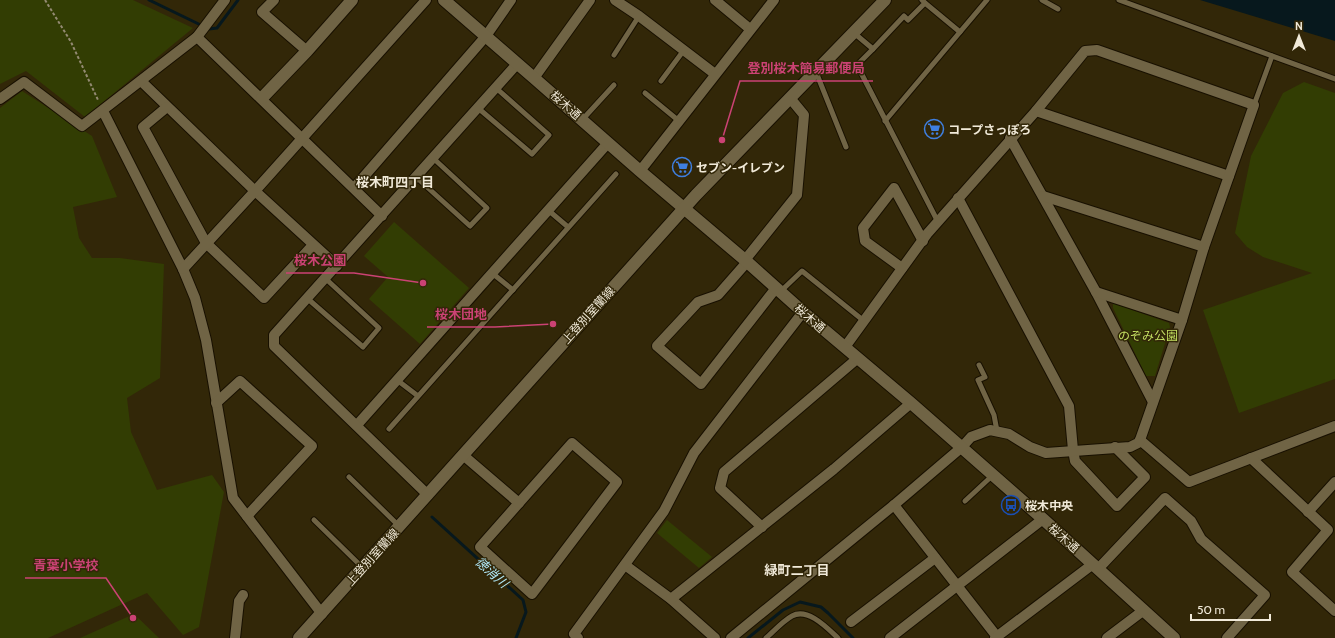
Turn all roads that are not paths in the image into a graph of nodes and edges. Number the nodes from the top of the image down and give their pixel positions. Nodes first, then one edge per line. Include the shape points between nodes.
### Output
1 (225, 0) edge
2 (274, 0) edge
3 (352, 0) edge
4 (426, 0) edge
5 (444, 0) edge
6 (511, 0) edge
7 (590, 0) edge
8 (615, 0) edge
9 (715, 0) edge
10 (774, 0) edge
11 (885, 0) edge
12 (986, 0) edge
13 (1042, 0) edge
14 (1119, 0) edge
15 (924, 1) edge
16 (1058, 9) dead end
17 (639, 16) junction
18 (750, 29) junction
19 (960, 32) junction
20 (854, 33) junction
21 (199, 34) junction
22 (486, 36) junction
23 (873, 49) junction
24 (684, 50) junction
25 (307, 51) junction
26 (614, 55) dead end
27 (1272, 56) junction
28 (517, 64) junction
29 (816, 72) junction
30 (715, 74) junction
31 (534, 78) junction
32 (1335, 79) edge
33 (141, 81) junction
34 (661, 81) dead end
35 (614, 85) dead end
36 (496, 88) junction
37 (645, 93) dead end
38 (262, 98) junction
39 (790, 98) junction
40 (0, 99) edge
41 (1254, 104) junction
42 (167, 107) junction
43 (478, 108) junction
44 (102, 111) junction
45 (1036, 111) junction
46 (582, 120) junction
47 (679, 121) junction
48 (886, 121) junction
49 (302, 138) junction
50 (1010, 138) junction
51 (608, 143) junction
52 (846, 147) dead end
53 (433, 158) junction
54 (640, 171) junction
55 (616, 174) dead end
56 (1229, 176) junction
57 (416, 177) junction
58 (354, 188) junction
59 (255, 191) junction
60 (1043, 196) junction
61 (958, 198) junction
62 (683, 208) junction
63 (548, 210) junction
64 (382, 216) junction
65 (938, 222) junction
66 (568, 228) junction
67 (923, 241) junction
68 (206, 243) junction
69 (313, 245) junction
70 (1204, 247) junction
71 (746, 261) junction
72 (337, 266) junction
73 (902, 268) junction
74 (183, 269) junction
75 (492, 273) junction
76 (326, 279) junction
77 (513, 290) junction
78 (778, 290) junction
79 (1096, 292) junction
80 (308, 299) junction
81 (802, 312) junction
82 (1182, 320) junction
83 (864, 321) junction
84 (845, 348) junction
85 (858, 358) junction
86 (979, 365) dead end
87 (397, 380) junction
88 (418, 396) junction
89 (1153, 402) junction
90 (216, 403) junction
91 (911, 403) junction
92 (357, 426) junction
93 (1335, 426) edge
94 (389, 429) dead end
95 (997, 431) junction
96 (1140, 440) junction
97 (962, 447) junction
98 (1116, 447) junction
99 (1072, 450) junction
100 (463, 455) junction
101 (1251, 458) junction
102 (993, 475) junction
103 (349, 477) dead end
104 (1335, 482) edge
105 (428, 495) junction
106 (965, 501) dead end
107 (519, 503) junction
108 (894, 505) junction
109 (1308, 512) junction
110 (246, 516) junction
111 (1043, 519) junction
112 (314, 520) dead end
113 (400, 527) junction
114 (762, 527) junction
115 (935, 558) junction
116 (626, 565) junction
117 (1095, 566) junction
118 (363, 568) junction
119 (957, 586) junction
120 (243, 595) dead end
121 (671, 599) junction
122 (1144, 610) junction
123 (1335, 611) edge
124 (322, 614) junction
125 (851, 622) dead end
126 (1169, 636) edge
127 (303, 637) edge
128 (235, 638) edge
129 (578, 638) edge
130 (715, 638) edge
131 (731, 638) edge
132 (766, 638) edge
133 (838, 638) edge
134 (890, 638) edge
135 (997, 638) edge
136 (1107, 638) edge
137 (1227, 638) edge

1 - 21 street
2 - 25 street via 262,12
3 - 25 street
4 - 49 street
5 - 22 street, 桜木通
6 - 22 street
7 - 31 street
8 - 17 street
9 - 18 street
10 - 18 street
11 - 20 street, 上登別室蘭線
12 - 19 lane
13 - 16 lane
14 - 27 lane
15 - 19 lane
15 - 23 lane via 908,20 904,16
17 - 24 street
17 - 26 lane
18 - 30 street
19 - 48 lane
20 - 23 lane
20 - 29 street, 上登別室蘭線
21 - 33 street
21 - 38 street
22 - 28 street, 桜木通
22 - 58 street
23 - 48 lane via 857,65
24 - 30 street
24 - 34 lane
25 - 38 street
27 - 32 lane
27 - 41 lane
28 - 31 street, 桜木通
28 - 36 street
29 - 39 street, 上登別室蘭線
29 - 52 lane
30 - 47 street
31 - 46 street, 桜木通
33 - 42 street
33 - 44 street
35 - 46 lane
36 - 43 street
36 - 43 lane via 549,135 532,154
37 - 47 lane
38 - 49 street
39 - 62 street, 上登別室蘭線
39 - 71 street via 804,115 797,195
40 - 44 street via 24,82 82,126
41 - 45 street via 1097,50 1085,51
41 - 56 street
42 - 59 street
42 - 68 street via 143,127
43 - 53 street
44 - 74 street
45 - 50 street
45 - 56 street
46 - 51 street, 桜木通
47 - 54 street
48 - 65 lane
49 - 58 street
49 - 59 street
50 - 60 street
50 - 61 street
51 - 54 street, 桜木通
51 - 63 street
53 - 57 street
53 - 57 lane via 487,208 470,226
54 - 62 street, 桜木通
55 - 66 lane
56 - 70 street
57 - 64 street
58 - 64 street
59 - 68 street
59 - 69 street
60 - 70 street
60 - 79 street
61 - 65 street
61 - 99 street via 1069,406
62 - 71 street, 桜木通
62 - 100 street, 上登別室蘭線
63 - 66 lane
63 - 75 street
64 - 72 street
65 - 67 street
66 - 77 lane
67 - 73 street
67 - 73 street via 894,188 863,228 865,242
68 - 69 street via 264,298
68 - 74 street
69 - 72 street
70 - 82 street
71 - 78 street, 桜木通
71 - 78 street via 718,295 698,302 657,346 701,384
72 - 76 street
73 - 83 street
74 - 90 street via 195,298 206,340
75 - 77 lane
75 - 87 street
76 - 80 street
76 - 80 lane via 379,328 363,347
77 - 88 lane
78 - 81 street, 桜木通
78 - 83 lane via 802,271
79 - 82 street
79 - 89 street
80 - 92 street via 274,335 274,346
81 - 84 street, 桜木通
81 - 116 street via 694,453 664,511
82 - 89 street
83 - 84 street
84 - 85 street, 桜木通
85 - 91 street, 桜木通
85 - 114 street via 724,472 720,488
86 - 95 lane via 985,377 978,380 994,415
87 - 88 lane
87 - 92 street
88 - 94 lane
89 - 96 street
90 - 110 street via 233,498
90 - 110 street via 240,381 312,446
91 - 97 street, 桜木通
91 - 114 street
92 - 105 street
93 - 101 street
95 - 97 street via 990,430 971,437
95 - 99 street via 1009,434 1046,453
96 - 98 street via 1130,447
96 - 101 street via 1189,482
97 - 102 street, 桜木通
97 - 108 street
98 - 99 street
98 - 99 street via 1145,477 1117,506 1075,461
100 - 105 street, 上登別室蘭線
100 - 107 street
101 - 109 street
102 - 106 lane
102 - 111 street, 桜木通
103 - 113 lane
104 - 109 street
105 - 113 street, 上登別室蘭線
107 - 107 street via 572,444 617,482 532,594 480,547
108 - 115 street
108 - 131 street
109 - 123 street via 1328,530 1292,572
110 - 124 street
111 - 117 street, 桜木通
111 - 119 street
112 - 118 lane
113 - 118 street, 上登別室蘭線
114 - 121 street
115 - 119 street
115 - 125 street
116 - 121 street
116 - 129 street via 574,634
117 - 122 street, 桜木通
117 - 135 street
117 - 137 street via 1165,498 1191,521 1201,539 1265,595
118 - 124 street, 上登別室蘭線
119 - 134 street
119 - 135 street
120 - 128 street via 239,601
121 - 130 street
122 - 126 street, 桜木通
122 - 136 street
124 - 127 street, 上登別室蘭線
132 - 133 lane via 794,615 802,614 818,620

